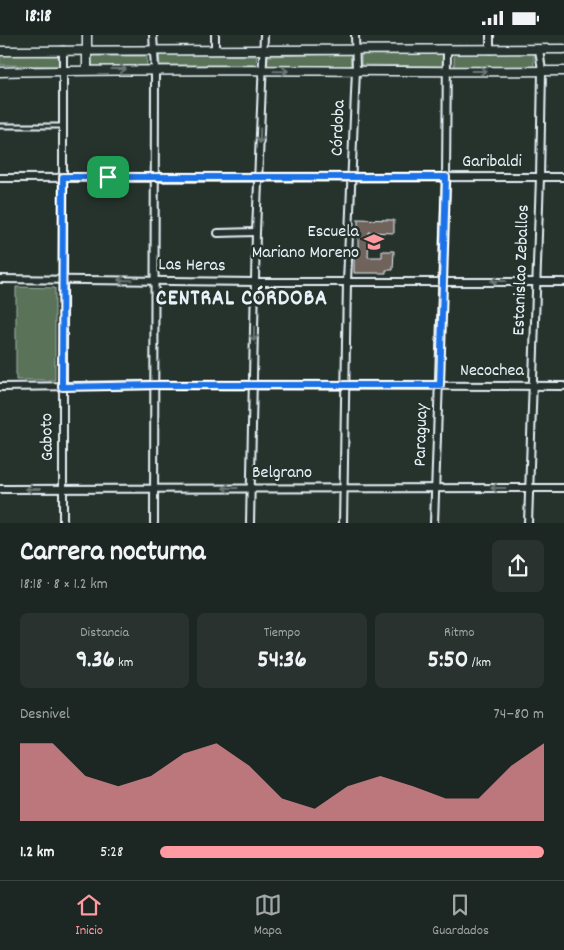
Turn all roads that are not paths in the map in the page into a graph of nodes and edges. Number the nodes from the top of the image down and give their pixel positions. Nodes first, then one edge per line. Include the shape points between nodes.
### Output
1 (88, 35) edge
2 (153, 35) edge
3 (214, 35) edge
4 (264, 35) edge
5 (355, 35) edge
6 (490, 35) edge
7 (355, 49) junction
8 (447, 49) junction
9 (539, 49) junction
10 (564, 49) edge
11 (63, 50) junction
12 (87, 50) junction
13 (153, 50) junction
14 (214, 50) junction
15 (264, 50) junction
16 (490, 50) junction
17 (0, 51) edge
18 (87, 69) junction
19 (155, 69) junction
20 (63, 70) junction
21 (356, 70) junction
22 (262, 71) junction
23 (448, 71) junction
24 (542, 71) junction
25 (564, 71) edge
26 (0, 72) edge
27 (0, 126) edge
28 (63, 126) junction
29 (154, 176) junction
30 (63, 177) junction
31 (258, 177) junction
32 (352, 177) junction
33 (446, 177) junction
34 (540, 177) junction
35 (564, 177) edge
36 (0, 178) edge
37 (256, 232) junction
38 (218, 233) dead end
39 (0, 279) edge
40 (62, 279) junction
41 (154, 281) junction
42 (442, 281) junction
43 (536, 281) junction
44 (564, 281) edge
45 (255, 282) junction
46 (347, 282) junction
47 (154, 385) junction
48 (253, 385) junction
49 (440, 385) junction
50 (345, 386) junction
51 (533, 386) junction
52 (564, 386) edge
53 (0, 387) edge
54 (62, 387) junction
55 (252, 488) junction
56 (344, 488) junction
57 (435, 488) junction
58 (564, 488) edge
59 (0, 489) edge
60 (63, 489) junction
61 (153, 489) junction
62 (529, 489) junction
63 (63, 523) edge
64 (154, 523) edge
65 (250, 523) edge
66 (343, 523) edge
67 (434, 523) edge
68 (528, 523) edge

1 - 12 street
2 - 13 street
3 - 14 street
4 - 15 street
5 - 7 street, Córdoba
6 - 16 street
7 - 8 street
7 - 15 street
7 - 21 street, Córdoba
8 - 16 street
8 - 23 street, Paraguay
9 - 10 street
9 - 16 street
9 - 24 street, Estanislao Zeballos
11 - 12 street
11 - 17 street
11 - 20 street, Gaboto
12 - 13 street
12 - 18 street
13 - 14 street
13 - 19 street
14 - 15 street
15 - 22 street
18 -> 19 street
18 - 20 street
19 - 22 street
19 - 29 street
20 - 26 street
20 - 28 street, Gaboto
22 -> 21 street
21 - 23 street
21 - 32 street, Córdoba
22 -> 31 street
23 -> 24 street
23 - 33 street, Paraguay
24 - 25 street
24 - 34 street, Estanislao Zeballos
27 - 28 lane
28 - 30 street, Gaboto
29 - 30 street, Garibaldi
29 - 31 street, Garibaldi
29 - 41 street
30 - 36 street, Garibaldi
30 - 40 street, Gaboto
31 - 32 street, Garibaldi
31 - 37 street
32 - 33 street, Garibaldi
32 - 46 street, Córdoba
33 - 34 street, Garibaldi
33 - 42 street, Paraguay
34 - 35 street, Garibaldi
34 - 43 street, Estanislao Zeballos
37 - 38 street
37 - 45 street
39 - 40 street, Las Heras
41 -> 40 street, Las Heras
40 - 54 street, Gaboto
41 - 45 street, Las Heras
41 - 47 street
43 -> 42 street, Las Heras
42 - 46 street, Las Heras
42 - 49 street, Paraguay
43 - 44 street, Las Heras
43 - 51 street, Estanislao Zeballos
45 - 46 street, Las Heras
45 -> 48 street
46 - 50 street, Córdoba
47 - 48 street, Necochea
47 - 54 street, Necochea
47 - 61 street
48 - 50 street, Necochea
48 - 55 street
49 - 50 street, Necochea
49 - 51 street, Necochea
49 - 57 street, Paraguay
50 - 56 street, Córdoba
51 - 52 street, Necochea
51 - 62 street, Estanislao Zeballos
53 - 54 street, Necochea
54 - 60 street, Gaboto
55 - 56 street, Belgrano
55 -> 61 street, Belgrano
55 - 65 street
56 - 57 street, Belgrano
56 - 66 street, Córdoba
62 -> 57 street, Belgrano
57 - 67 street, Paraguay
58 - 62 street, Belgrano
60 -> 59 street, Belgrano
60 - 61 street, Belgrano
60 - 63 street, Gaboto
61 - 64 street
62 - 68 street, Estanislao Zeballos

